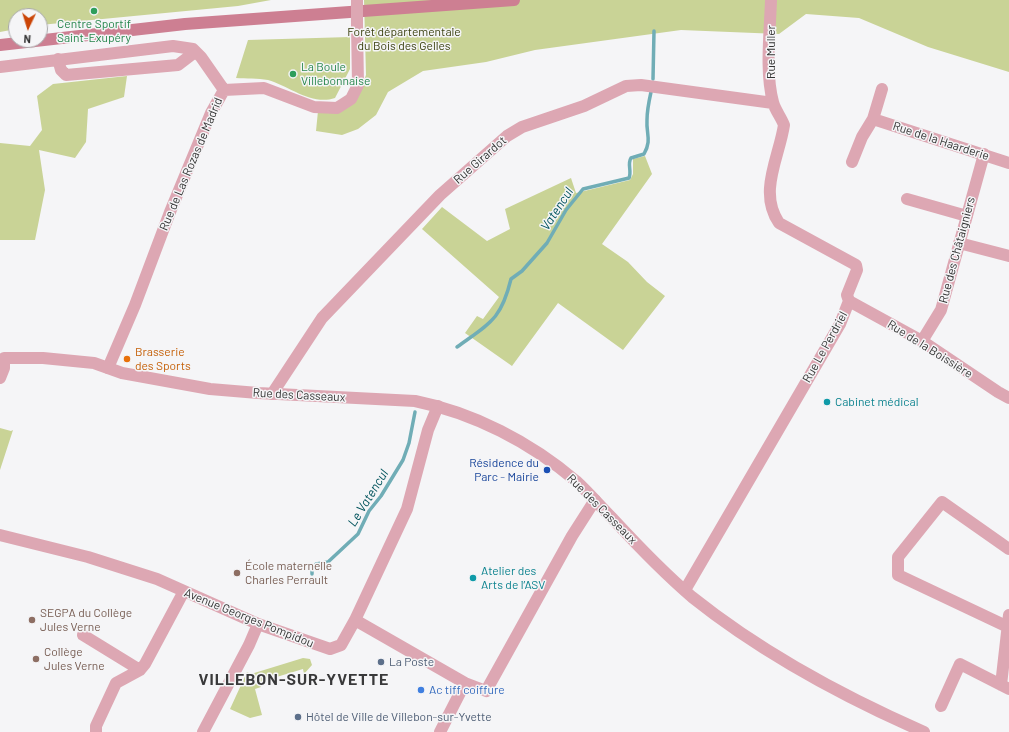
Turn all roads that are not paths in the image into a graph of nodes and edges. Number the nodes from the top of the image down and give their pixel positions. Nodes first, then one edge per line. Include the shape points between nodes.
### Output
1 (357, 0) edge
2 (514, 0) edge
3 (771, 0) edge
4 (0, 46) edge
5 (195, 52) junction
6 (58, 60) junction
7 (0, 67) edge
8 (882, 89) dead end
9 (224, 90) junction
10 (773, 103) junction
11 (873, 119) junction
12 (984, 154) junction
13 (852, 162) dead end
14 (1009, 163) edge
15 (907, 199) dead end
16 (967, 216) junction
17 (959, 243) junction
18 (1009, 256) edge
19 (849, 301) junction
20 (922, 342) junction
21 (2, 358) edge
22 (108, 368) junction
23 (0, 378) edge
24 (272, 394) junction
25 (1009, 398) edge
26 (438, 406) junction
27 (595, 500) junction
28 (0, 535) edge
29 (1009, 550) edge
30 (685, 590) junction
31 (184, 591) junction
32 (1009, 615) edge
33 (355, 620) junction
34 (258, 624) junction
35 (1008, 628) junction
36 (83, 635) dead end
37 (140, 670) junction
38 (466, 683) junction
39 (1005, 687) edge
40 (941, 706) dead end
41 (96, 732) edge
42 (203, 732) edge
43 (440, 732) edge
44 (924, 732) edge

1 - 9 street, Rue de Las Rozas de Madrid, bridge via 358,85 351,100 337,108 314,107 264,88
2 - 4 main road via 185,24
3 - 10 street, Rue Muller via 769,69
5 - 6 street via 193,49 173,46
5 - 6 street via 178,65 66,75 61,70
5 - 9 street
6 - 7 street
8 - 11 street
9 - 22 street, Rue de Las Rozas de Madrid via 211,113
10 - 19 street, Rue Le Perdriel via 784,125 769,189 772,213 779,223 856,265 857,270 847,295
10 - 24 street, Rue Girardot via 642,85 626,86 584,106 522,127 507,136 440,195 347,291 322,318
11 - 12 street, Rue de la Haarderie
11 - 13 street
12 - 14 street, Rue de la Haarderie
12 - 16 street, Rue des Châtaigniers
15 - 16 street
16 - 17 street, Rue des Châtaigniers
17 - 18 street
17 - 20 street, Rue des Châtaigniers via 941,310
19 - 20 street, Rue de la Boissière
19 - 30 street, Rue Le Perdriel via 840,324
20 - 25 street, Rue de la Boissière
21 - 22 street, Rue des Casseaux via 69,360 94,363
21 - 23 street via 4,368
22 - 24 street, Rue des Casseaux via 122,373 210,389
24 - 26 street, Rue des Casseaux via 415,401
26 - 27 street, Rue des Casseaux via 474,419 539,453 577,482
26 - 33 street, Avenue Georges Pompidou via 428,430 407,509
27 - 30 street, Rue des Casseaux via 664,572
27 - 38 street via 572,536 486,691
28 - 31 street, Avenue Georges Pompidou via 88,557 157,579
29 - 35 street via 942,502 898,557 898,575
30 - 44 street, Rue des Casseaux via 737,630 785,662
31 - 34 street, Avenue Georges Pompidou
31 - 37 street
32 - 35 street
33 - 34 street, Avenue Georges Pompidou via 341,645 330,649
33 - 38 street
34 - 42 street
35 - 39 street
36 - 37 street
37 - 41 street via 116,683 96,726
38 - 43 street
39 - 40 street via 960,664

